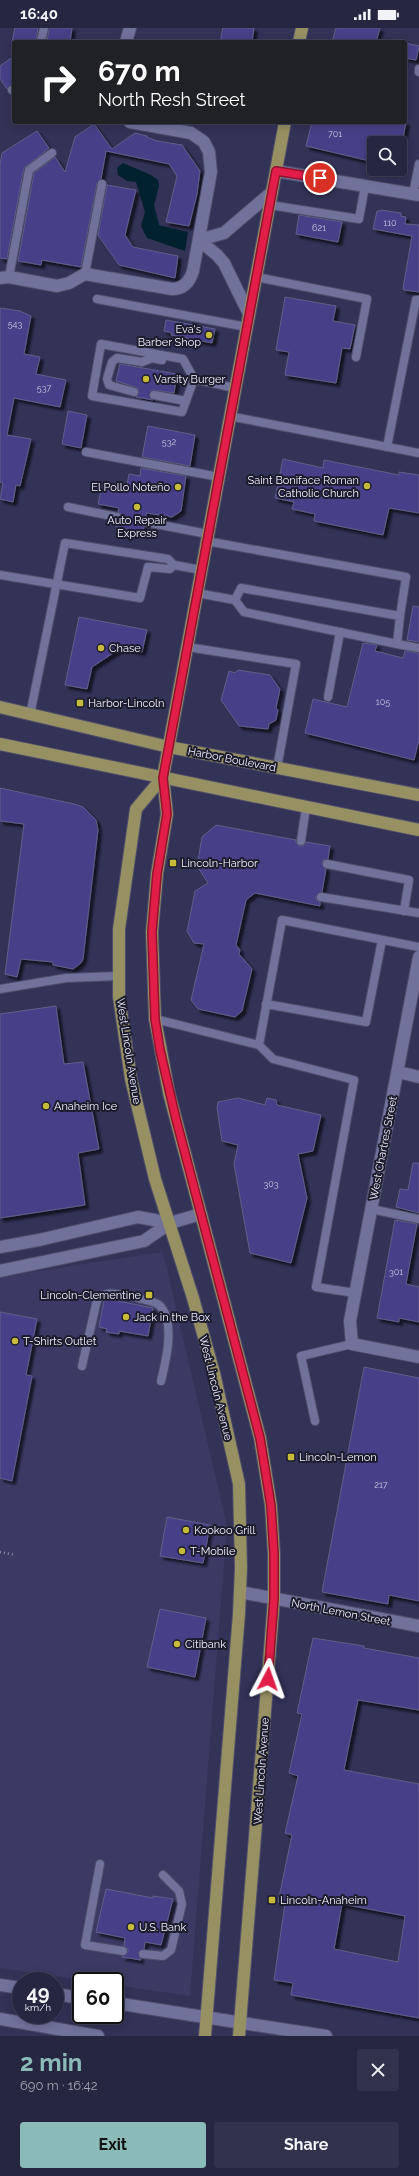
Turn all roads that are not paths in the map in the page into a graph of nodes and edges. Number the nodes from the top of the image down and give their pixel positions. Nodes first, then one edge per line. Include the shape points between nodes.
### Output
1 (44, 28) edge
2 (130, 28) edge
3 (302, 28) edge
4 (41, 40) edge
5 (127, 40) edge
6 (299, 40) edge
7 (419, 69) edge
8 (419, 72) edge
9 (141, 124) edge
10 (285, 124) edge
11 (52, 153) dead end
12 (419, 164) edge
13 (276, 171) junction
14 (102, 184) dead end
15 (365, 186) junction
16 (272, 192) junction
17 (416, 194) edge
18 (270, 205) junction
19 (199, 240) junction
20 (86, 274) junction
21 (256, 277) junction
22 (4, 278) edge
23 (97, 299) dead end
24 (419, 300) edge
25 (249, 314) junction
26 (247, 327) junction
27 (356, 357) dead end
28 (186, 365) junction
29 (194, 379) junction
30 (235, 388) junction
31 (134, 392) dead end
32 (154, 395) dead end
33 (186, 401) junction
34 (229, 416) junction
35 (388, 447) junction
36 (86, 452) dead end
37 (419, 453) edge
38 (219, 477) junction
39 (68, 507) dead end
40 (118, 517) dead end
41 (145, 522) dead end
42 (207, 537) junction
43 (174, 565) junction
44 (201, 570) junction
45 (0, 574) edge
46 (57, 586) junction
47 (197, 593) junction
48 (235, 600) junction
49 (400, 616) junction
50 (340, 632) junction
51 (397, 644) junction
52 (187, 647) junction
53 (419, 648) edge
54 (328, 697) dead end
55 (0, 707) edge
56 (30, 715) junction
57 (0, 744) edge
58 (169, 747) junction
59 (277, 768) junction
60 (163, 778) junction
61 (419, 795) edge
62 (306, 807) junction
63 (419, 830) edge
64 (301, 840) dead end
65 (327, 864) dead end
66 (321, 897) dead end
67 (404, 911) junction
68 (419, 913) edge
69 (382, 940) junction
70 (419, 947) edge
71 (419, 957) edge
72 (118, 976) junction
73 (0, 989) edge
74 (266, 1004) junction
75 (155, 1019) junction
76 (259, 1045) junction
77 (398, 1072) junction
78 (419, 1077) edge
79 (371, 1209) junction
80 (201, 1214) junction
81 (419, 1218) edge
82 (170, 1223) junction
83 (0, 1247) edge
84 (0, 1271) edge
85 (355, 1292) junction
86 (128, 1296) dead end
87 (138, 1298) dead end
88 (351, 1341) junction
89 (419, 1357) edge
90 (82, 1366) dead end
91 (161, 1381) dead end
92 (315, 1421) dead end
93 (240, 1592) junction
94 (274, 1599) junction
95 (419, 1626) edge
96 (100, 1864) dead end
97 (163, 1875) dead end
98 (123, 1951) dead end
99 (143, 1954) dead end
100 (0, 1985) edge
101 (12, 1987) edge
102 (124, 2004) edge
103 (206, 2018) junction
104 (0, 2020) edge
105 (240, 2023) junction
106 (98, 2036) edge
107 (206, 2036) edge
108 (240, 2036) edge
109 (326, 2036) edge

1 - 4 lane
2 - 5 street
3 - 6 main road
7 - 8 lane
9 - 19 street via 191,133 207,146 212,165
10 - 13 main road, West Lincoln Avenue
11 - 22 lane via 29,170
12 - 17 lane
13 - 15 street
13 - 16 main road, West Lincoln Avenue
14 - 20 lane
15 - 17 street
15 - 18 lane via 359,219
16 - 18 main road, West Lincoln Avenue
16 - 19 street via 224,233
18 - 21 main road, West Lincoln Avenue
19 - 20 street via 191,277 178,289
19 - 25 street via 224,263
20 - 22 street via 57,286
21 - 25 main road, West Lincoln Avenue
21 - 27 lane via 367,299
23 - 26 lane
24 - 35 lane via 416,300
25 - 26 main road, West Lincoln Avenue
26 - 30 main road, West Lincoln Avenue
28 - 29 lane
28 - 31 lane via 152,358 142,362 115,359 110,366 107,379 109,386
28 - 33 lane via 183,359 101,344 92,396 182,412
29 - 30 lane
29 - 33 lane
30 - 34 main road, West Lincoln Avenue
32 - 33 lane
34 - 35 lane
34 - 38 main road, West Lincoln Avenue
35 - 37 lane
36 - 38 lane
38 - 42 main road, West Lincoln Avenue
39 - 40 lane
41 - 42 lane
42 - 44 main road, West Lincoln Avenue
42 - 49 lane via 406,577
43 - 44 lane
43 - 46 lane via 170,569 148,567 140,598
43 - 46 lane via 168,559 65,543
44 - 47 main road, West Lincoln Avenue
45 - 46 lane
46 - 56 lane
47 - 48 lane
47 - 52 main road, West Lincoln Avenue
48 - 49 lane via 241,588
48 - 50 lane via 244,612
49 - 51 lane
50 - 51 lane
50 - 54 lane
51 - 53 lane
52 - 58 main road, West Lincoln Avenue
52 - 59 lane via 296,664
55 - 56 main road, Harbor Boulevard
56 - 58 main road, Harbor Boulevard
57 - 60 main road
58 - 59 main road, Harbor Boulevard
58 - 60 main road, West Lincoln Avenue
59 - 61 main road, Harbor Boulevard
60 - 62 main road
60 - 72 main road, West Lincoln Avenue via 136,809 119,929
60 - 75 main road, West Lincoln Avenue via 167,814 157,874 152,932
62 - 63 main road
62 - 64 lane
65 - 67 lane via 409,880
66 - 67 lane
67 - 68 lane
69 - 70 lane
69 - 74 lane via 366,1022
69 - 74 lane via 282,920
71 - 77 street, West Chartres Street
72 - 73 lane via 66,978
72 - 82 main road, West Lincoln Avenue via 131,1079 155,1179
74 - 76 lane
75 - 76 lane
75 - 80 main road, West Lincoln Avenue via 169,1093
76 - 85 lane via 272,1059 354,1080 316,1287
77 - 78 street
77 - 79 street, West Chartres Street
79 - 81 lane
79 - 85 street, West Chartres Street
80 - 82 street
80 - 94 main road, West Lincoln Avenue via 260,1438 271,1506
82 - 83 street via 138,1217
82 - 84 street via 144,1241
82 - 93 main road, West Lincoln Avenue via 214,1373 239,1484 242,1568
85 - 88 street, West Chartres Street via 350,1321
86 - 90 lane via 108,1293 97,1300
87 - 91 lane via 158,1304 168,1325
88 - 89 street
88 - 92 lane via 302,1356
93 - 94 street, North Lemon Street
93 - 103 main road, West Lincoln Avenue
94 - 95 street, North Lemon Street
94 - 105 main road, West Lincoln Avenue
96 - 98 lane via 85,1945
97 - 99 lane via 179,1891 182,1904 171,1950 163,1956
100 - 101 street
102 - 103 street
103 - 105 street
103 - 107 main road, West Lincoln Avenue
104 - 106 street
105 - 108 main road, West Lincoln Avenue
105 - 109 street

